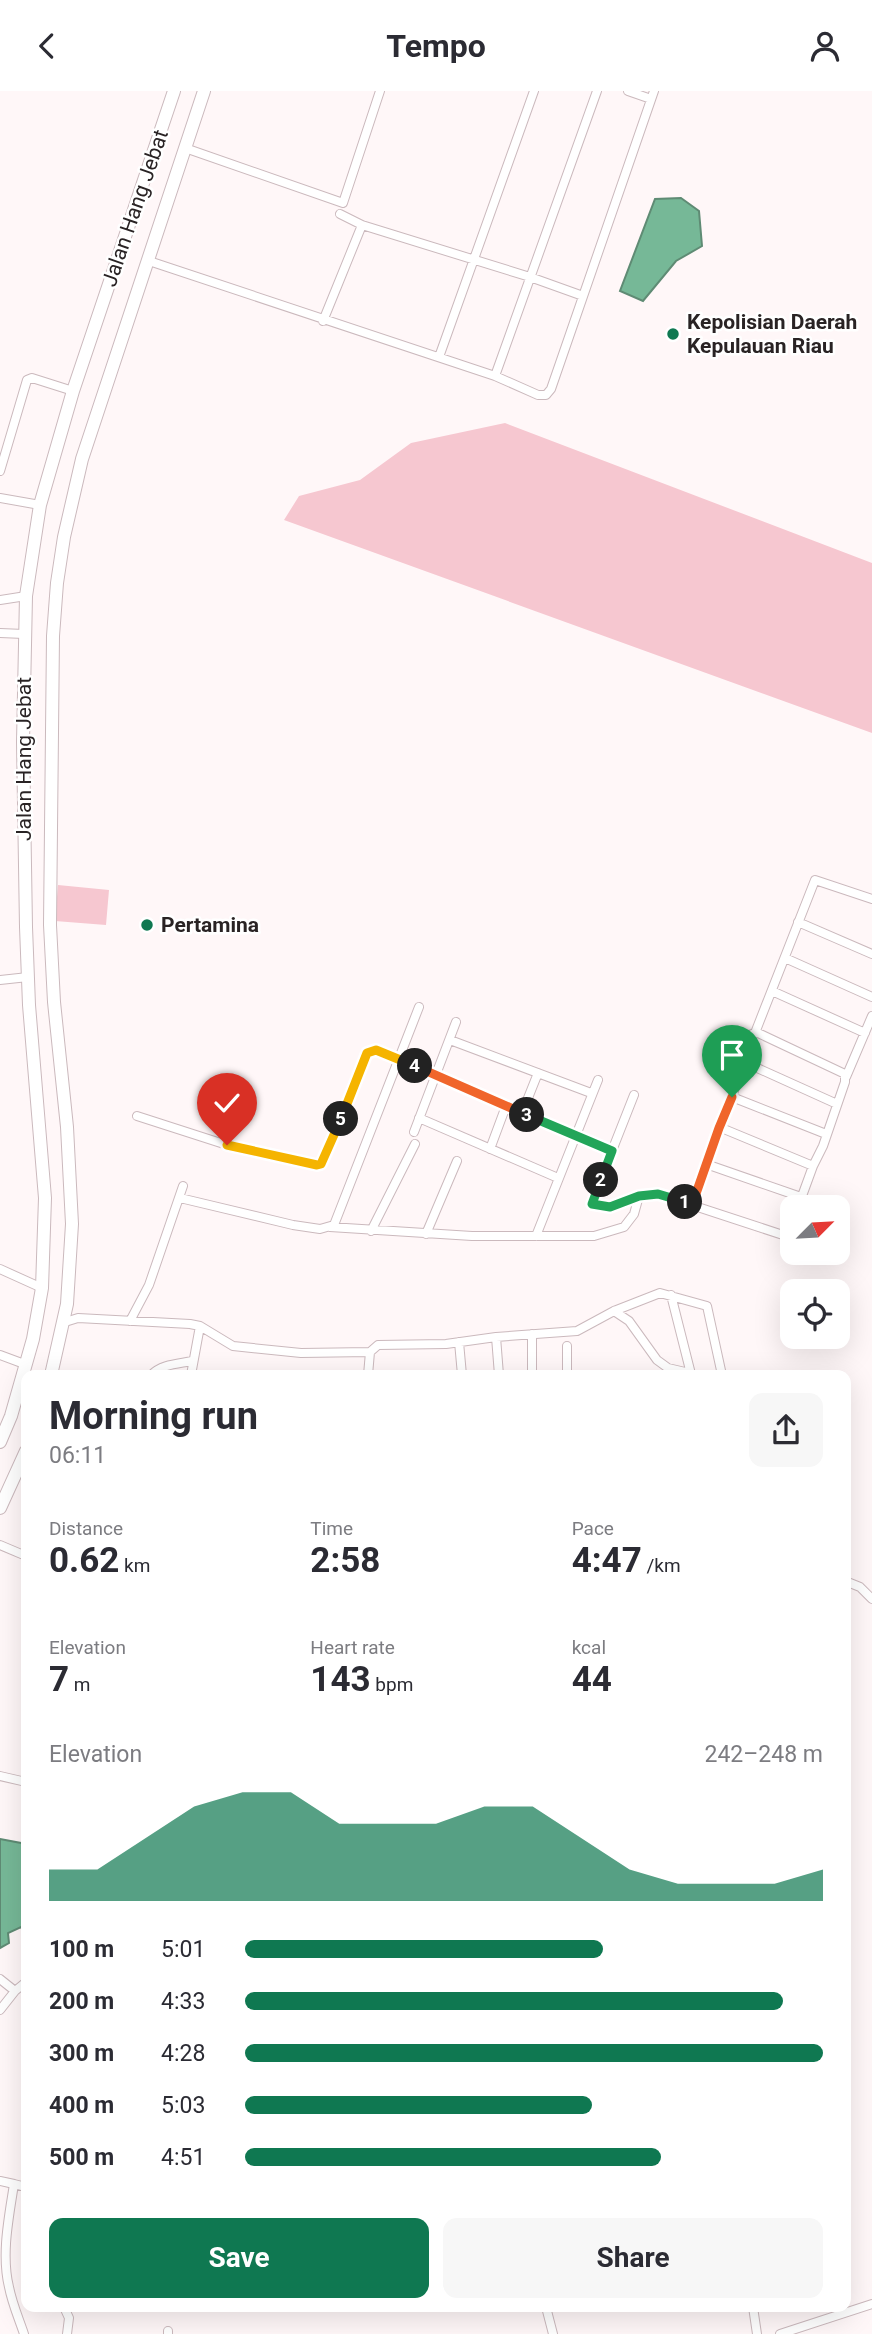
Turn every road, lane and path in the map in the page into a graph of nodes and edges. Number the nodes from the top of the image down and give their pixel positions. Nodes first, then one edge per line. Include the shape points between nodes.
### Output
1 (174, 91) edge
2 (204, 91) edge
3 (380, 91) edge
4 (534, 91) edge
5 (597, 91) edge
6 (628, 91) edge
7 (653, 93) edge
8 (185, 148) junction
9 (340, 214) dead end
10 (362, 225) junction
11 (149, 261) junction
12 (475, 261) junction
13 (530, 277) junction
14 (583, 296) junction
15 (323, 320) junction
16 (439, 357) junction
17 (495, 376) junction
18 (73, 391) junction
19 (0, 471) edge
20 (0, 498) edge
21 (40, 505) junction
22 (26, 596) junction
23 (0, 600) edge
24 (0, 633) edge
25 (24, 634) junction
26 (872, 899) edge
27 (798, 922) junction
28 (872, 954) edge
29 (785, 958) junction
30 (28, 977) junction
31 (0, 980) edge
32 (772, 991) junction
33 (872, 997) edge
34 (419, 1007) dead end
35 (872, 1016) edge
36 (456, 1022) dead end
37 (755, 1033) junction
38 (865, 1033) junction
39 (450, 1040) junction
40 (399, 1059) junction
41 (744, 1062) junction
42 (538, 1073) junction
43 (435, 1076) junction
44 (846, 1077) junction
45 (598, 1080) dead end
46 (591, 1093) junction
47 (634, 1095) dead end
48 (732, 1097) junction
49 (836, 1104) junction
50 (506, 1106) junction
51 (522, 1113) junction
52 (137, 1116) dead end
53 (419, 1118) junction
54 (719, 1128) junction
55 (414, 1132) dead end
56 (826, 1135) junction
57 (575, 1136) junction
58 (415, 1144) dead end
59 (490, 1149) junction
60 (612, 1151) junction
61 (457, 1161) dead end
62 (706, 1164) junction
63 (813, 1166) junction
64 (558, 1178) junction
65 (183, 1186) dead end
66 (795, 1195) edge
67 (802, 1195) edge
68 (639, 1196) junction
69 (70, 1197) junction
70 (44, 1198) junction
71 (180, 1198) junction
72 (692, 1205) junction
73 (330, 1227) junction
74 (372, 1231) junction
75 (426, 1234) junction
76 (780, 1234) edge
77 (536, 1236) junction
78 (0, 1269) edge
79 (42, 1288) junction
80 (671, 1295) junction
81 (614, 1311) junction
82 (130, 1321) junction
83 (65, 1322) junction
84 (200, 1327) junction
85 (532, 1334) junction
86 (496, 1337) junction
87 (459, 1342) junction
88 (567, 1346) dead end
89 (370, 1352) junction
90 (0, 1355) edge
91 (192, 1361) junction
92 (27, 1365) junction
93 (25, 1370) edge
94 (52, 1370) edge
95 (157, 1370) edge
96 (191, 1370) edge
97 (368, 1370) edge
98 (462, 1370) edge
99 (499, 1370) edge
100 (532, 1370) edge
101 (567, 1370) edge
102 (676, 1370) edge
103 (692, 1370) edge
104 (721, 1370) edge
105 (21, 1384) edge
106 (0, 1443) edge
107 (21, 1462) edge
108 (0, 1509) edge
109 (0, 1545) edge
110 (21, 1554) edge
111 (851, 1583) edge
112 (872, 1598) edge
113 (0, 1776) edge
114 (21, 1781) edge
115 (0, 1979) edge
116 (21, 1986) edge
117 (15, 1991) junction
118 (0, 2010) edge
119 (0, 2181) edge
120 (14, 2184) junction
121 (21, 2185) edge
122 (4, 2218) edge
123 (872, 2304) edge
124 (851, 2311) edge
125 (66, 2312) edge
126 (547, 2312) edge
127 (754, 2312) edge
128 (847, 2312) edge
129 (24, 2334) edge
130 (67, 2334) edge
131 (553, 2334) edge
132 (757, 2334) edge
133 (780, 2334) edge

1 - 18 highway, Jalan Hang Jebat
2 - 8 highway
3 - 8 street via 343,203
4 - 12 street
5 - 13 street
6 - 7 street
7 - 14 street
8 - 11 highway
9 - 10 street
10 - 12 street
10 - 15 street
11 - 15 street
11 - 69 highway via 82,459 64,537 53,629 50,925
12 - 13 street
12 - 16 street
13 - 14 street
13 - 17 street
14 - 17 street via 549,393 538,395
15 - 16 street
16 - 17 street
18 - 19 street via 32,378 25,382
18 - 21 highway, Jalan Hang Jebat
20 - 21 street
21 - 22 highway, Jalan Hang Jebat
22 - 23 street
22 - 25 highway, Jalan Hang Jebat
24 - 25 street
25 - 30 highway, Jalan Hang Jebat
26 - 27 street via 815,880
27 - 28 street
27 - 29 street
29 - 32 street
29 - 33 street
30 - 31 street
30 - 70 highway, Jalan Hang Jebat
32 - 37 street
32 - 38 street
34 - 40 street
35 - 38 street
36 - 39 street
37 - 41 street
37 - 44 street via 843,1071
38 - 44 street
39 - 42 street
39 - 43 street
40 - 43 street
40 - 52 street via 376,1050 367,1053 330,1146 317,1165 227,1145
40 - 73 street
41 - 48 street
41 - 49 street
42 - 46 street
42 - 51 street
43 - 50 street
43 - 53 street
44 - 49 street
45 - 46 street
46 - 57 street
47 - 60 street
48 - 54 street
48 - 56 street
49 - 56 street
50 - 51 street
50 - 59 street
51 - 57 street
53 - 55 street
53 - 59 street
54 - 62 street
54 - 63 street
56 - 63 street
57 - 60 street
57 - 64 street
58 - 74 street
59 - 64 street
60 - 68 street via 592,1204 610,1207
61 - 75 street
62 - 66 street
62 - 72 street
63 - 67 street
64 - 77 street
65 - 71 street
68 - 72 street via 658,1194
68 - 77 street via 624,1227 594,1236
69 - 70 highway
69 - 83 highway via 72,1255
70 - 79 highway, Jalan Hang Jebat
71 - 73 street via 293,1225
71 - 82 street via 149,1285
72 - 76 street
73 - 74 street
74 - 75 street
75 - 77 street
78 - 79 street
79 - 92 highway, Jalan Hang Jebat
80 - 81 street via 660,1293
80 - 103 street
80 - 104 street via 708,1307
81 - 85 street via 577,1331
81 - 102 street via 629,1321 657,1360
82 - 83 street via 78,1318
82 - 84 street
83 - 94 highway
84 - 89 street via 233,1346 301,1353
84 - 91 street
85 - 86 street
85 - 100 street
86 - 87 street
86 - 99 street
87 - 89 street via 383,1343
87 - 98 street
88 - 101 street
89 - 97 street
90 - 92 street
91 - 95 street
91 - 96 street
92 - 93 highway, Jalan Hang Jebat
105 - 106 highway, Jalan Hang Jebat
107 - 108 highway
109 - 110 street
111 - 112 street
113 - 114 street
115 - 117 street
116 - 117 street
117 - 118 street
119 - 120 street
120 - 121 street
120 - 122 street
122 - 129 street via 9,2288
123 - 124 street
125 - 130 street
126 - 131 street
127 - 132 street
128 - 133 street

